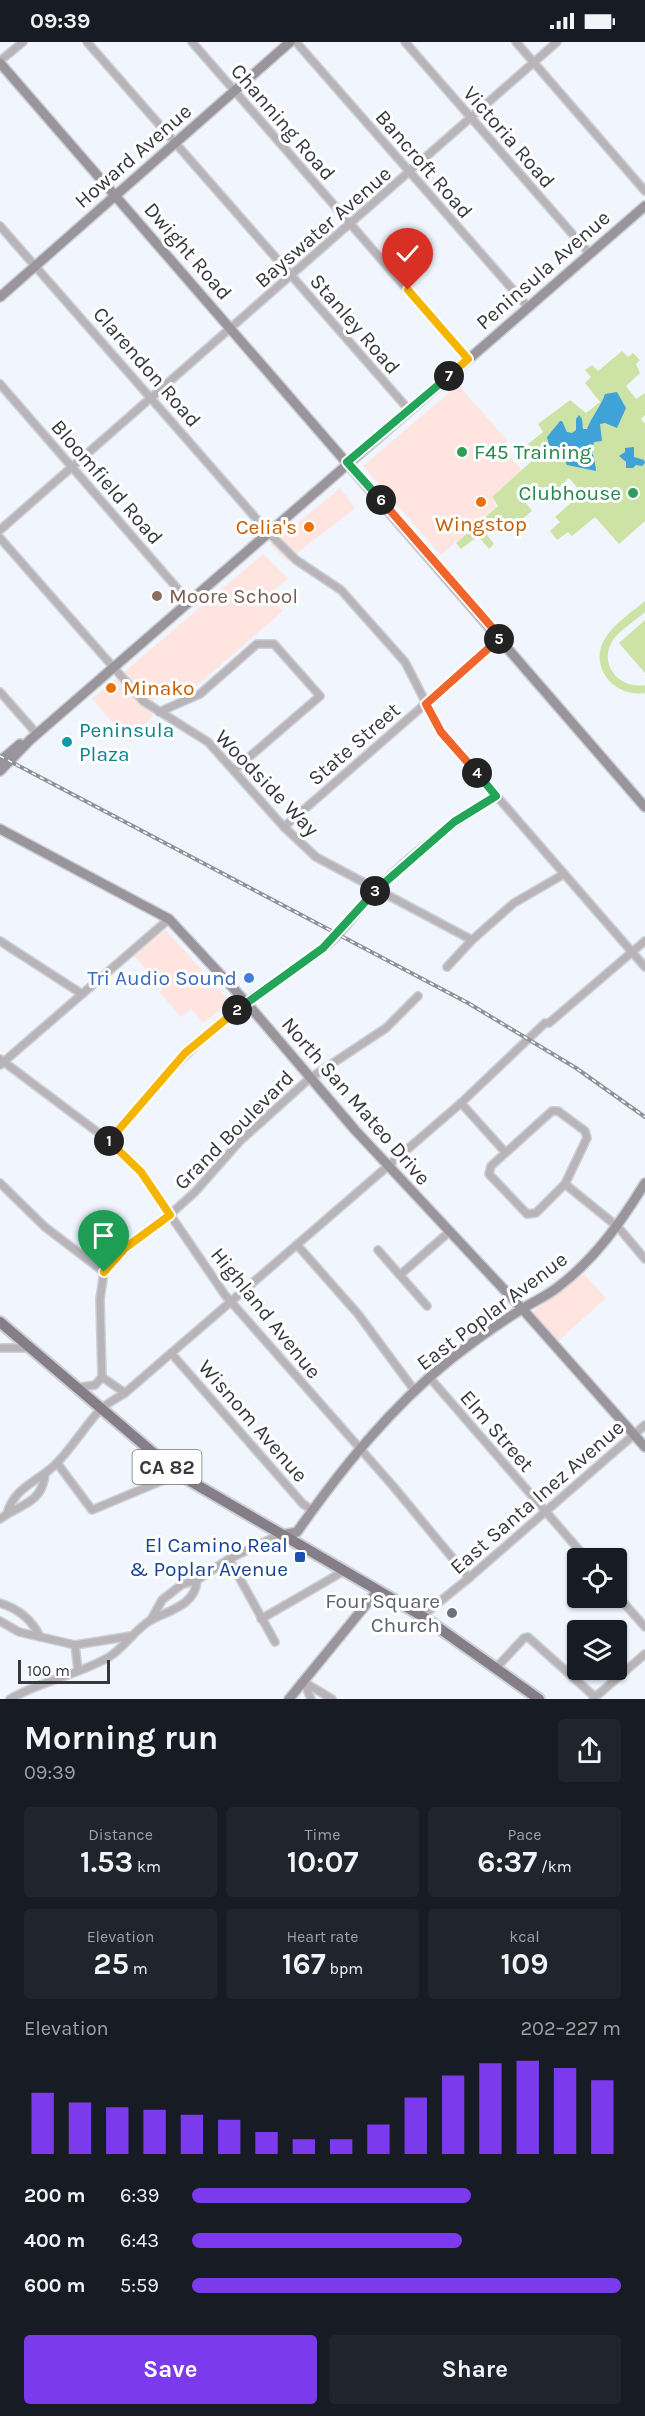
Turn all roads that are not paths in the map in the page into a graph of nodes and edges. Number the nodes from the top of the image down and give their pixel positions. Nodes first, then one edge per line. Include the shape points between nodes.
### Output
1 (23, 42) edge
2 (87, 42) edge
3 (192, 42) edge
4 (290, 42) edge
5 (296, 42) edge
6 (405, 42) edge
7 (516, 42) edge
8 (558, 42) edge
9 (0, 62) edge
10 (533, 62) junction
11 (235, 91) junction
12 (472, 119) junction
13 (175, 143) junction
14 (410, 173) junction
15 (645, 191) edge
16 (115, 195) junction
17 (645, 206) edge
18 (351, 224) junction
19 (0, 226) edge
20 (589, 253) junction
21 (36, 266) junction
22 (291, 275) junction
23 (0, 297) edge
24 (528, 307) junction
25 (232, 329) junction
26 (468, 359) junction
27 (0, 384) edge
28 (152, 398) junction
29 (409, 410) junction
30 (347, 462) junction
31 (73, 467) junction
32 (0, 530) edge
33 (268, 532) junction
34 (0, 538) edge
35 (189, 602) junction
36 (501, 638) junction
37 (113, 668) junction
38 (0, 692) edge
39 (426, 704) junction
40 (159, 712) junction
41 (33, 737) junction
42 (0, 761) edge
43 (234, 770) junction
44 (0, 771) edge
45 (496, 796) junction
46 (645, 807) edge
47 (284, 827) junction
48 (0, 829) edge
49 (564, 874) junction
50 (376, 890) junction
51 (169, 919) junction
52 (472, 940) junction
53 (0, 941) edge
54 (645, 941) edge
55 (632, 952) junction
56 (447, 967) dead end
57 (645, 967) edge
58 (82, 994) junction
59 (418, 996) dead end
60 (246, 1002) junction
61 (1, 1062) edge
62 (309, 1079) junction
63 (461, 1103) junction
64 (108, 1140) junction
65 (505, 1152) junction
66 (388, 1167) junction
67 (0, 1183) edge
68 (645, 1183) edge
69 (565, 1184) junction
70 (170, 1215) junction
71 (618, 1227) junction
72 (449, 1232) junction
73 (298, 1246) junction
74 (378, 1250) dead end
75 (645, 1259) edge
76 (104, 1272) junction
77 (400, 1275) junction
78 (231, 1301) junction
79 (427, 1306) dead end
80 (522, 1309) junction
81 (0, 1322) edge
82 (0, 1348) edge
83 (30, 1348) junction
84 (171, 1353) junction
85 (102, 1377) junction
86 (430, 1378) junction
87 (76, 1388) junction
88 (415, 1391) junction
89 (125, 1393) junction
90 (100, 1410) junction
91 (645, 1425) edge
92 (634, 1434) junction
93 (359, 1447) junction
94 (645, 1447) edge
95 (57, 1463) junction
96 (178, 1474) junction
97 (45, 1475) junction
98 (312, 1510) junction
99 (545, 1512) junction
100 (7, 1514) junction
101 (0, 1519) edge
102 (279, 1535) junction
103 (577, 1548) edge
104 (229, 1559) junction
105 (344, 1571) junction
106 (470, 1578) junction
107 (197, 1580) junction
108 (378, 1590) junction
109 (0, 1603) edge
110 (627, 1606) edge
111 (422, 1616) junction
112 (261, 1618) junction
113 (151, 1620) junction
114 (0, 1621) edge
115 (645, 1627) edge
116 (133, 1636) junction
117 (40, 1637) junction
118 (275, 1642) dead end
119 (75, 1645) junction
120 (645, 1654) edge
121 (497, 1667) junction
122 (78, 1670) junction
123 (304, 1682) junction
124 (594, 1698) edge
125 (10, 1699) edge
126 (289, 1699) edge
127 (311, 1699) edge
128 (332, 1699) edge
129 (539, 1699) edge

1 - 9 street
2 - 13 street, Stanley Road
3 - 11 street, Channing Road
4 - 11 main road, Howard Avenue
5 - 14 street, Bancroft Road
6 - 12 street, Victoria Road
7 - 10 street
8 - 10 street, Bayswater Avenue
9 - 16 main road, Dwight Road
10 - 12 street, Bayswater Avenue
10 - 15 street
11 - 13 main road, Howard Avenue
11 - 18 street, Channing Road
12 - 14 street, Bayswater Avenue
12 - 20 street, Victoria Road
13 - 16 main road, Howard Avenue
13 - 22 street, Stanley Road
14 - 18 street, Bayswater Avenue
14 - 24 street, Bancroft Road
16 - 21 main road, Howard Avenue
16 - 25 main road, Dwight Road
17 - 20 main road, Peninsula Avenue
18 - 22 street, Bayswater Avenue
18 - 26 street, Channing Road
19 - 21 street, Clarendon Road
20 - 24 main road, Peninsula Avenue
21 - 23 main road, Howard Avenue
21 - 28 street, Clarendon Road
22 - 25 street, Bayswater Avenue
22 - 29 street, Stanley Road
24 - 26 main road, Peninsula Avenue
25 - 28 street, Bayswater Avenue
25 - 30 main road, Dwight Road
26 - 29 main road, Peninsula Avenue
27 - 31 street, Bloomfield Road
28 - 31 street, Bayswater Avenue
28 - 33 street, Clarendon Road
29 - 30 main road, Peninsula Avenue
30 - 33 main road, Peninsula Avenue
30 - 36 main road, Dwight Road
31 - 32 street, Bayswater Avenue
31 - 35 street, Bloomfield Road
33 - 35 main road, Peninsula Avenue
33 - 39 street, Clarendon Road via 296,560 341,590 405,662
34 - 37 street, Woodside Way
35 - 37 main road, Peninsula Avenue
36 - 39 street, State Street
36 - 46 main road, Dwight Road
37 - 40 street, Woodside Way via 143,701
37 - 41 main road, Peninsula Avenue
38 - 41 street
39 - 45 street, Clarendon Road via 441,732
39 - 47 street, State Street
40 - 43 street, Woodside Way via 208,742
40 - 43 street via 200,694 257,644 273,644 320,696
41 - 42 main road, Peninsula Avenue
41 - 44 main road, Peninsula Avenue
43 - 47 street, Woodside Way
45 - 49 street, Clarendon Road
45 - 50 street via 454,822
47 - 50 street, Woodside Way via 316,857
48 - 51 main road, North San Mateo Drive
49 - 52 street via 514,903
49 - 55 street, Clarendon Road
50 - 52 street, Woodside Way
50 - 60 street via 323,948
51 - 58 street
51 - 60 main road, North San Mateo Drive
52 - 56 street
53 - 58 street
54 - 55 street
55 - 57 street, Clarendon Road
55 - 63 street via 545,1023
58 - 61 street
59 - 62 street, Grand Boulevard via 386,1028
60 - 62 main road, North San Mateo Drive
60 - 64 street via 185,1053
61 - 64 street, Highland Avenue
62 - 66 main road, North San Mateo Drive
62 - 70 street, Grand Boulevard via 240,1141
63 - 65 street
63 - 66 street
64 - 70 street, Highland Avenue via 141,1172
65 - 69 street via 490,1166 489,1174 527,1214 536,1213
65 - 69 street via 558,1111 585,1131 587,1138
66 - 72 main road, North San Mateo Drive
66 - 73 street
67 - 76 street via 45,1227
68 - 71 main road, East Poplar Avenue
69 - 71 street
70 - 76 street, Grand Boulevard via 125,1248
70 - 78 street, Highland Avenue
71 - 75 street
71 - 80 main road, East Poplar Avenue via 578,1271
72 - 77 street
72 - 80 main road, North San Mateo Drive
73 - 78 street
73 - 88 street via 358,1314
74 - 77 street
76 - 85 street via 100,1299
77 - 79 street
78 - 84 street
78 - 93 street, Highland Avenue
80 - 86 main road, East Poplar Avenue
80 - 92 main road, North San Mateo Drive
81 - 83 main road, CA 82
82 - 83 street
83 - 87 main road, CA 82
84 - 89 street
84 - 98 street, Wisnom Avenue
85 - 87 street via 95,1385
85 - 89 street
86 - 88 main road, East Poplar Avenue
86 - 99 street, Elm Street
87 - 90 main road, CA 82
88 - 93 main road, East Poplar Avenue
89 - 90 street
90 - 95 street
90 - 96 main road, CA 82
91 - 92 street, East Santa Inez Avenue
92 - 94 main road, North San Mateo Drive
92 - 99 street, East Santa Inez Avenue
93 - 98 main road, East Poplar Avenue
93 - 106 street, Highland Avenue
95 - 96 street via 92,1510
95 - 97 street
96 - 102 main road, CA 82
97 - 100 street via 24,1487
97 - 100 street via 35,1497
98 - 102 main road, East Poplar Avenue via 297,1532
99 - 103 street, Elm Street
99 - 106 street, East Santa Inez Avenue
100 - 101 street
102 - 104 street
102 - 105 main road, CA 82
104 - 107 street
104 - 112 street
105 - 108 main road, CA 82
105 - 112 street
106 - 111 street, East Santa Inez Avenue
107 - 113 street via 169,1593
107 - 113 street via 195,1590 185,1601 161,1618
108 - 111 main road, CA 82
108 - 123 main road
109 - 117 street via 26,1616
110 - 115 street
111 - 121 main road, CA 82
112 - 118 street
113 - 116 street
114 - 117 street via 19,1632
116 - 119 street
116 - 122 street via 109,1657
117 - 119 street
119 - 122 street
120 - 124 street
121 - 124 street via 528,1638
121 - 129 main road, CA 82
122 - 125 street
123 - 126 main road
123 - 127 street
123 - 128 street

